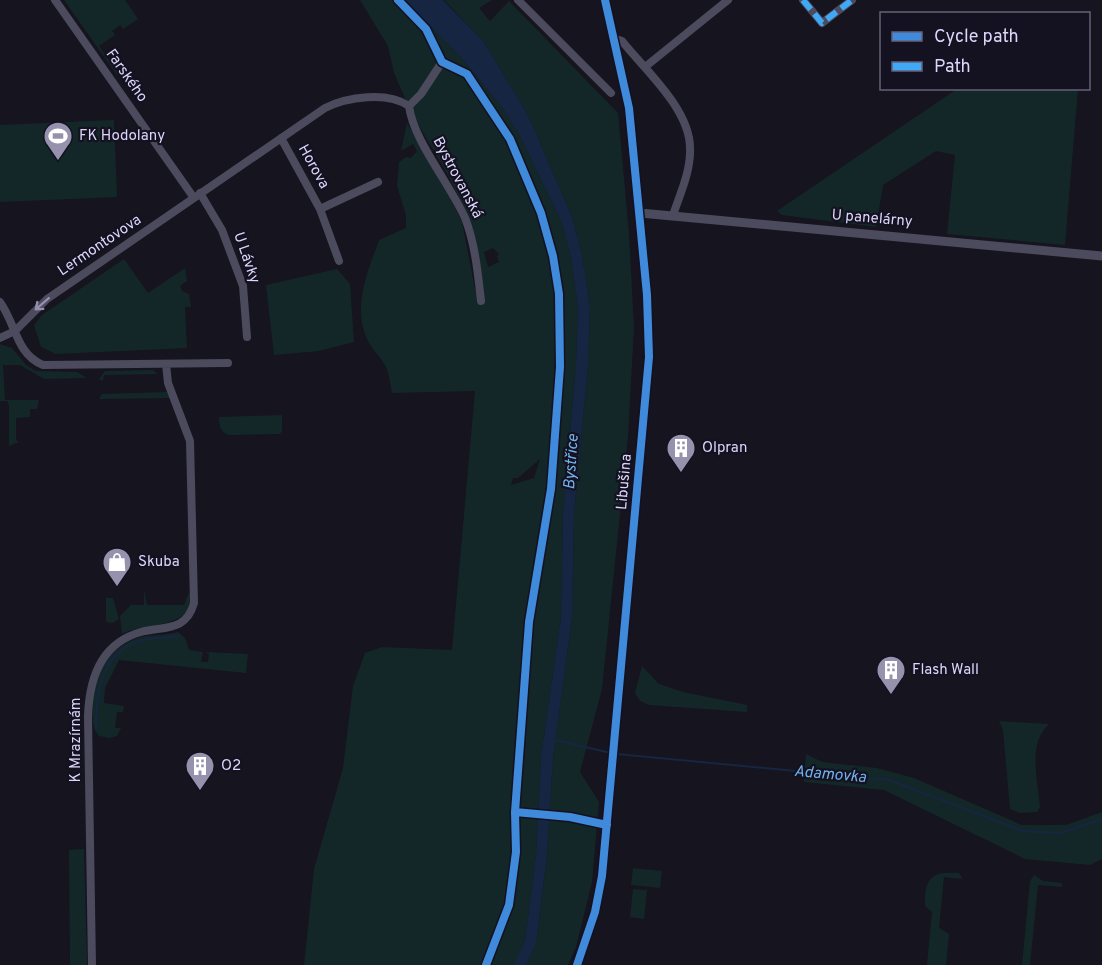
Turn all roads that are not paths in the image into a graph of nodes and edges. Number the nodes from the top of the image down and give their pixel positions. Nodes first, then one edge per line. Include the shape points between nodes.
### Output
1 (55, 0) edge
2 (518, 0) edge
3 (605, 0) edge
4 (728, 0) edge
5 (804, 0) edge
6 (852, 0) edge
7 (613, 38) junction
8 (442, 62) dead end
9 (645, 67) junction
10 (612, 93) dead end
11 (409, 106) junction
12 (281, 138) junction
13 (378, 182) dead end
14 (197, 196) junction
15 (320, 209) junction
16 (640, 213) junction
17 (673, 215) junction
18 (1102, 256) edge
19 (339, 261) dead end
20 (481, 301) dead end
21 (0, 302) edge
22 (15, 331) junction
23 (247, 337) dead end
24 (0, 338) edge
25 (228, 363) dead end
26 (166, 364) junction
27 (92, 965) edge
28 (578, 965) edge

1 - 14 street, Farského
2 - 10 street
3 - 7 street, Libušina
4 - 9 street
5 - 6 street via 822,22
7 - 9 street via 620,39
7 - 16 street, Libušina via 629,108
8 - 11 street
9 - 17 street via 668,95 689,138 688,165
11 - 12 street, Lermontovova via 391,98 342,102 325,108
11 - 20 street, Bystrovanská via 411,122 465,219
12 - 14 street, Lermontovova
12 - 15 street, Horova
13 - 15 street, Horova
14 -> 22 street, Lermontovova via 46,299
14 - 23 street, U Lávky via 218,222 243,286
15 - 19 street, Horova
16 - 17 street, U panelárny
16 - 28 street, Libušina via 648,316 648,390 599,896
17 - 18 street, U panelárny
21 - 22 street
22 - 24 street
22 - 26 street via 28,357 43,365
25 - 26 street
26 - 27 street, K Mrazírnám via 168,383 190,441 194,598 190,613 177,627 137,633 113,647 99,663 92,680 88,717

